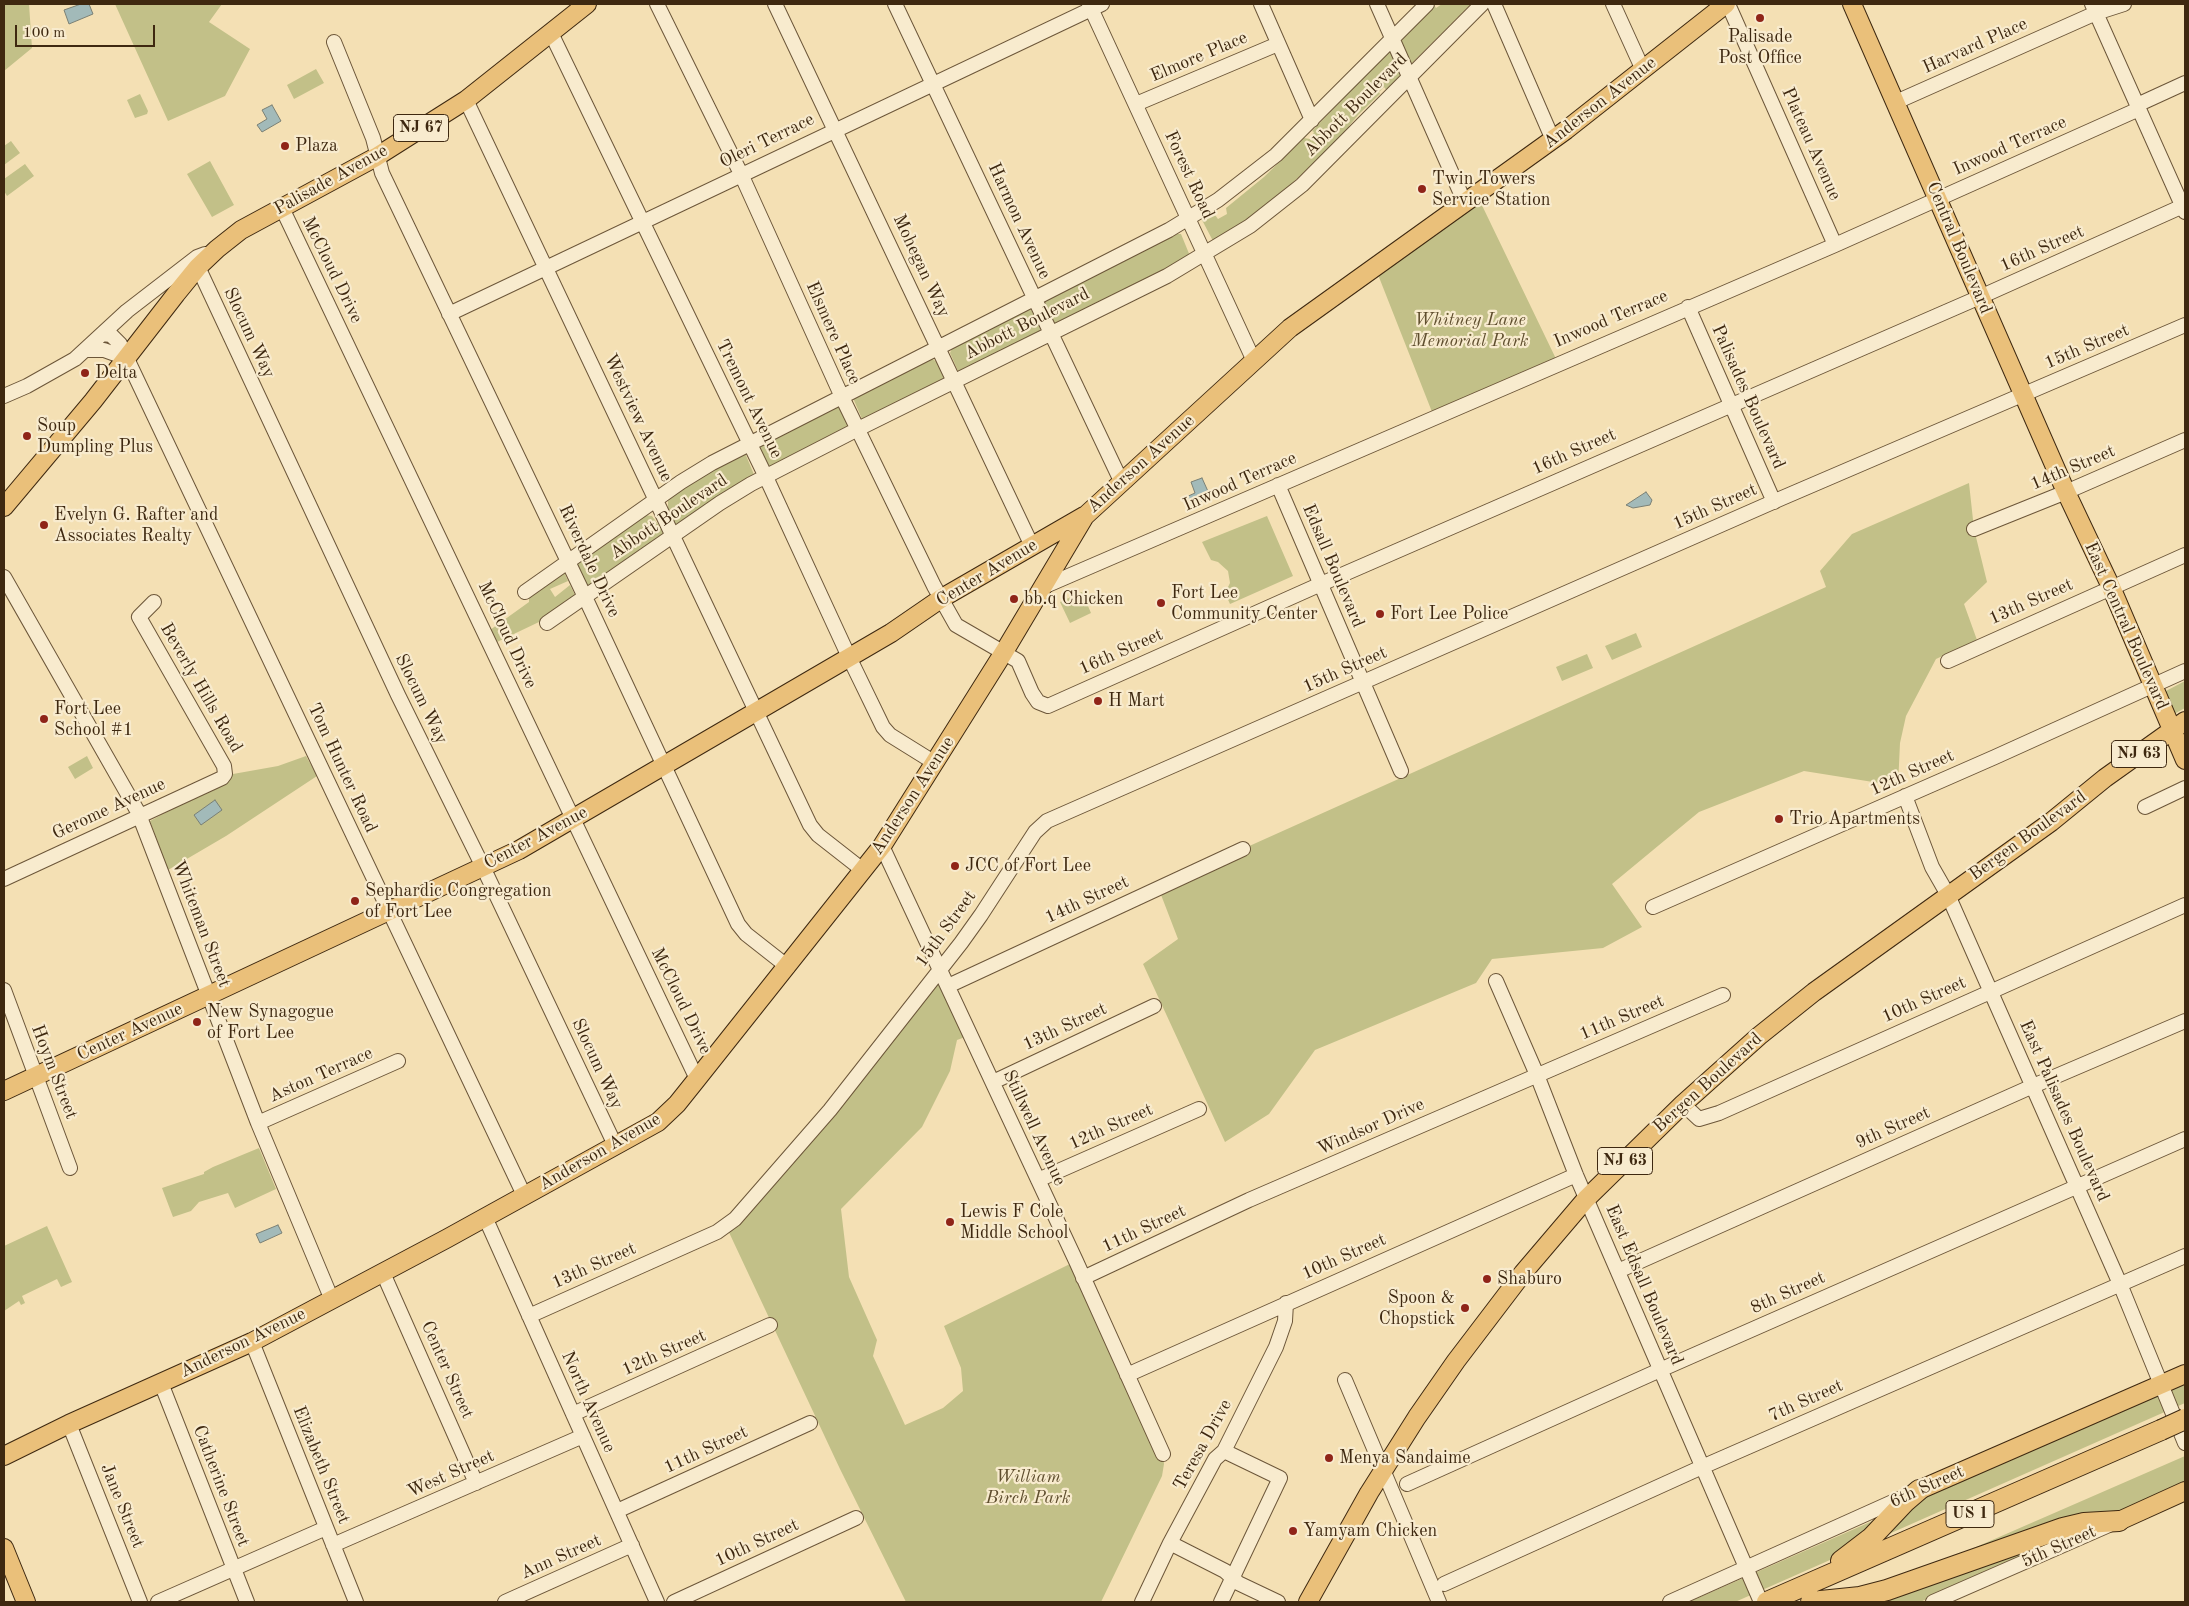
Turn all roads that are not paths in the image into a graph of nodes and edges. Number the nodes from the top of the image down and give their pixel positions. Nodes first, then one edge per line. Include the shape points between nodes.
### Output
1 (587, 4) edge
2 (656, 4) edge
3 (775, 4) edge
4 (895, 4) edge
5 (1261, 4) edge
6 (1377, 4) edge
7 (1428, 4) edge
8 (1482, 4) edge
9 (1494, 4) edge
10 (1613, 4) edge
11 (1727, 4) edge
12 (1852, 4) edge
13 (2124, 4) edge
14 (1094, 5) edge
15 (2094, 8) edge
16 (551, 32) junction
17 (1393, 39) junction
18 (334, 42) dead end
19 (1278, 44) junction
20 (1643, 70) junction
21 (1410, 77) junction
22 (933, 83) junction
23 (2185, 83) edge
24 (466, 100) junction
25 (1896, 102) junction
26 (1136, 104) junction
27 (2138, 107) junction
28 (1312, 120) junction
29 (835, 130) junction
30 (1553, 140) junction
31 (376, 156) junction
32 (741, 174) junction
33 (1938, 199) junction
34 (1465, 203) junction
35 (282, 208) junction
36 (2184, 209) edge
37 (1188, 218) junction
38 (642, 222) junction
39 (1835, 245) junction
40 (217, 249) junction
41 (1205, 255) junction
42 (198, 267) junction
43 (546, 268) junction
44 (1980, 297) junction
45 (1036, 298) junction
46 (1688, 307) junction
47 (450, 314) junction
48 (2185, 325) edge
49 (1050, 333) junction
50 (102, 334) junction
51 (939, 347) junction
52 (85, 350) junction
53 (126, 358) junction
54 (1254, 361) junction
55 (955, 382) junction
56 (2023, 395) junction
57 (4, 396) edge
58 (842, 397) junction
59 (1731, 404) junction
60 (858, 429) junction
61 (2185, 440) edge
62 (749, 443) junction
63 (766, 477) junction
64 (1122, 482) junction
65 (1278, 485) junction
66 (2066, 492) junction
67 (656, 499) junction
68 (1774, 502) junction
69 (4, 507) edge
70 (1084, 516) junction
71 (1974, 529) dead end
72 (673, 536) junction
73 (1032, 546) junction
74 (2185, 555) edge
75 (568, 561) junction
76 (4, 577) edge
77 (1321, 584) junction
78 (1043, 587) junction
79 (2111, 587) junction
80 (525, 592) dead end
81 (585, 597) junction
82 (942, 598) junction
83 (154, 602) dead end
84 (547, 623) dead end
85 (956, 625) junction
86 (891, 633) junction
87 (1004, 652) junction
88 (849, 657) junction
89 (1948, 660) dead end
90 (2185, 671) edge
91 (1363, 683) junction
92 (2153, 686) junction
93 (756, 712) junction
94 (2179, 726) edge
95 (2185, 760) edge
96 (934, 763) junction
97 (664, 766) junction
98 (226, 770) joint
99 (1401, 771) dead end
100 (2185, 788) edge
101 (1905, 796) junction
102 (2145, 807) dead end
103 (140, 816) junction
104 (572, 819) junction
105 (882, 846) junction
106 (1243, 849) dead end
107 (483, 867) junction
108 (864, 871) junction
109 (4, 879) edge
110 (1948, 895) junction
111 (2185, 905) edge
112 (1653, 907) dead end
113 (390, 912) junction
114 (788, 967) junction
115 (940, 970) junction
116 (1496, 981) dead end
117 (948, 986) junction
118 (4, 990) edge
119 (1991, 991) junction
120 (209, 994) junction
121 (1723, 995) dead end
122 (1154, 1006) dead end
123 (2185, 1021) edge
124 (398, 1061) dead end
125 (1537, 1075) junction
126 (37, 1076) junction
127 (697, 1079) junction
128 (992, 1082) junction
129 (2033, 1086) junction
130 (4, 1091) edge
131 (1683, 1104) junction
132 (1199, 1109) dead end
133 (258, 1122) junction
134 (2185, 1139) edge
135 (615, 1145) junction
136 (70, 1168) dead end
137 (1576, 1176) junction
138 (1038, 1180) junction
139 (2076, 1186) junction
140 (524, 1195) junction
141 (1586, 1199) junction
142 (1221, 1214) joint
143 (485, 1217) junction
144 (675, 1251) joint
145 (2185, 1256) edge
146 (1618, 1272) junction
147 (383, 1273) junction
148 (1084, 1278) junction
149 (2120, 1284) junction
150 (332, 1300) junction
151 (1286, 1303) junction
152 (529, 1316) junction
153 (770, 1325) dead end
154 (252, 1342) junction
155 (1660, 1370) junction
156 (2185, 1374) edge
157 (1127, 1375) junction
158 (1345, 1380) dead end
159 (161, 1383) junction
160 (2160, 1385) junction
161 (573, 1414) junction
162 (2185, 1419) edge
163 (810, 1422) dead end
164 (69, 1424) junction
165 (2185, 1434) edge
166 (583, 1436) junction
167 (2171, 1438) edge
168 (22, 1447) junction
169 (4, 1448) edge
170 (1224, 1450) junction
171 (1163, 1454) dead end
172 (4, 1456) edge
173 (1702, 1467) junction
174 (1382, 1472) junction
175 (476, 1483) junction
176 (1407, 1484) dead end
177 (1919, 1490) junction
178 (2185, 1491) edge
179 (617, 1511) junction
180 (856, 1518) dead end
181 (2119, 1521) junction
182 (326, 1528) junction
183 (1170, 1543) junction
184 (333, 1545) junction
185 (632, 1545) junction
186 (4, 1551) edge
187 (233, 1568) junction
188 (1746, 1568) junction
189 (1233, 1578) junction
190 (1444, 1584) dead end
191 (1811, 1593) edge
192 (1769, 1601) edge
193 (26, 1602) edge
194 (140, 1602) edge
195 (158, 1602) edge
196 (247, 1602) edge
197 (356, 1602) edge
198 (505, 1602) edge
199 (657, 1602) edge
200 (674, 1602) edge
201 (1142, 1602) edge
202 (1222, 1602) edge
203 (1278, 1602) edge
204 (1308, 1602) edge
205 (1439, 1602) edge
206 (1670, 1602) edge
207 (1801, 1602) edge
208 (1932, 1602) edge

1 - 16 main road, Palisade Avenue / NJ 67
2 - 32 street, Elsmere Place
3 - 29 street, Mohegan Way
4 - 22 street, Harmon Avenue
5 - 19 street
6 - 17 street
7 - 17 street, Abbott Boulevard
8 - 21 street, Abbott Boulevard
9 - 30 street
10 - 20 street
11 - 20 main road, Anderson Avenue
11 - 39 street, Plateau Avenue
12 - 25 main road, Central Boulevard
13 - 15 street, Harvard Place via 2111,10
14 - 22 street, Oleri Terrace
14 - 26 street, Forest Road
15 - 25 street, Harvard Place
15 - 27 street
16 - 24 main road, Palisade Avenue / NJ 67
16 - 38 street, Tremont Avenue
17 - 21 street
17 - 28 street, Abbott Boulevard
18 - 31 street, Riverdale Drive
19 - 26 street, Elmore Place
19 - 28 street
20 - 30 main road, Anderson Avenue
21 - 34 street
21 - 41 street, Abbott Boulevard via 1302,185 1250,226
22 - 29 street, Oleri Terrace
22 - 45 street, Harmon Avenue
23 - 27 street, Inwood Terrace
24 - 31 main road, Palisade Avenue / NJ 67
24 - 43 street, Westview Avenue
25 - 33 main road, Central Boulevard
26 - 37 street, Forest Road
27 - 33 street, Inwood Terrace
27 - 36 street
28 - 37 street, Abbott Boulevard via 1253,175
29 - 32 street, Oleri Terrace
29 - 51 street, Mohegan Way
30 - 34 main road, Anderson Avenue
31 - 35 main road, Palisade Avenue / NJ 67
31 - 47 street, Riverdale Drive
32 - 38 street, Oleri Terrace
32 - 58 street, Elsmere Place
33 - 39 street, Inwood Terrace
33 - 44 main road, Central Boulevard
34 - 54 main road, Anderson Avenue via 1290,328
35 - 40 main road, Palisade Avenue / NJ 67 via 241,230
35 - 104 street, McCloud Drive
36 - 44 street, 16th Street
37 - 41 street, Forest Road
37 - 45 street, Abbott Boulevard
38 - 43 street, Oleri Terrace
38 - 62 street, Tremont Avenue
39 - 46 street, Inwood Terrace
40 - 42 main road, NJ 67
40 - 50 street via 197,257
41 - 49 street, Abbott Boulevard
41 - 54 street, Forest Road
42 - 53 main road, NJ 67
42 - 107 street, Slocum Way via 398,695
43 - 47 street, Oleri Terrace
43 - 67 street, Westview Avenue
44 - 56 main road, Central Boulevard
44 - 59 street, 16th Street
45 - 49 street, Harmon Avenue
45 - 51 street, Abbott Boulevard
46 - 59 street, Palisades Boulevard
46 - 65 street, Inwood Terrace
47 - 75 street, Riverdale Drive
48 - 56 street, 15th Street
49 - 55 street, Abbott Boulevard
49 - 64 street, Harmon Avenue
50 - 52 street
50 - 53 street, Tom Hunter Road via 111,335 120,344
51 - 55 street, Mohegan Way
51 - 58 street, Abbott Boulevard
52 - 53 street via 104,350
52 - 57 street via 51,373
53 - 69 main road, NJ 67
53 - 113 street, Tom Hunter Road
54 - 64 main road, Anderson Avenue
55 - 60 street, Abbott Boulevard
55 - 73 street, Mohegan Way
56 - 66 main road, Central Boulevard
56 - 68 street, 15th Street
58 - 60 street, Elsmere Place
58 - 62 street, Abbott Boulevard
59 - 68 street, Palisades Boulevard
59 - 77 street, 16th Street
60 - 63 street, Abbott Boulevard
60 - 82 street, Elsmere Place
61 - 66 street, 14th Street
62 - 63 street, Tremont Avenue
62 - 67 street, Abbott Boulevard via 704,467
63 - 72 street, Abbott Boulevard via 720,503
63 - 88 street, Tremont Avenue
64 - 70 main road, Anderson Avenue
65 - 77 street, Edsall Boulevard
65 - 78 street, Inwood Terrace
66 - 71 street, 14th Street
66 - 79 main road, East Central Boulevard
67 - 72 street, Westview Avenue
67 - 75 street, Abbott Boulevard
68 - 91 street, 15th Street
70 - 73 main road, Center Avenue
70 - 78 main road, Anderson Avenue
72 - 81 street, Abbott Boulevard
72 - 93 street, Westview Avenue
73 - 82 main road, Center Avenue
74 - 79 street, 13th Street
75 - 80 street, Abbott Boulevard
75 - 81 street, Riverdale Drive
76 - 103 street, Whiteman Street
77 - 87 street, 16th Street via 1048,706 1038,702 1018,661
77 - 91 street, Edsall Boulevard
78 - 87 main road, Anderson Avenue
79 - 89 street, 13th Street
79 - 92 main road, East Central Boulevard
81 - 84 street, Abbott Boulevard
81 - 97 street, Riverdale Drive
82 - 85 street, Elsmere Place
82 - 86 main road, Center Avenue
83 - 98 street, Beverly Hills Road via 139,617
85 - 86 street, Center Avenue via 942,613 935,613
85 - 87 street
86 - 88 main road, Center Avenue
87 - 96 main road, Anderson Avenue
88 - 93 main road, Center Avenue
88 - 96 street, Tremont Avenue via 890,735
90 - 92 street, 12th Street
91 - 99 street, Edsall Boulevard
91 - 115 street, 15th Street via 1047,821 1035,832 981,915
92 - 94 main road, East Central Boulevard
92 - 101 street, 12th Street
93 - 97 main road, Center Avenue
93 - 108 street, Westview Avenue via 810,825
94 - 95 main road, East Central Boulevard
94 - 110 main road, Bergen Boulevard / NJ 63
96 - 105 main road, Anderson Avenue
97 - 104 main road, Center Avenue
97 - 114 street, Riverdale Drive via 738,924
98 - 103 street, Gerome Avenue via 222,778
100 - 102 street
101 - 110 street, East Palisades Boulevard via 1932,867
101 - 112 street, 12th Street
103 - 109 street, Gerome Avenue
103 - 120 street, Whiteman Street
104 - 107 main road, Center Avenue
104 - 127 street, McCloud Drive
105 - 108 main road, Anderson Avenue
105 - 115 street, Stillwell Avenue
106 - 117 street, 14th Street
107 - 113 main road, Center Avenue
107 - 135 street, Slocum Way
108 - 114 main road, Anderson Avenue
110 - 119 street, East Palisades Boulevard
110 - 131 main road, Bergen Boulevard / NJ 63 via 1814,992
111 - 119 street, 10th Street
113 - 120 main road, Center Avenue
113 - 140 street, Tom Hunter Road
114 - 127 main road, Anderson Avenue
115 - 117 street, Stillwell Avenue
115 - 144 street, 15th Street via 830,1110 735,1219 718,1232
116 - 125 street, East Edsall Boulevard
117 - 128 street, Stillwell Avenue
118 - 126 street, Hoym Street
119 - 129 street, East Palisades Boulevard
119 - 131 street, 10th Street via 1719,1113 1699,1119
120 - 126 main road, Center Avenue
120 - 133 street, Whiteman Street
121 - 125 street, 11th Street
122 - 128 street, 13th Street
123 - 129 street, 9th Street
124 - 133 street, Aston Terrace
125 - 137 street, East Edsall Boulevard
125 - 142 street, Windsor Drive
126 - 130 main road, Center Avenue
126 - 136 street, Hoym Street
127 - 135 main road, Anderson Avenue via 658,1122
128 - 138 street, Stillwell Avenue
129 - 139 street, East Palisades Boulevard
129 - 146 street, 9th Street
131 - 141 main road, Bergen Boulevard / NJ 63
132 - 138 street, 12th Street
133 - 150 street, Whiteman Street
134 - 139 street, 8th Street
135 - 140 main road, Anderson Avenue
137 - 141 street, East Edsall Boulevard
137 - 151 street, 10th Street
138 - 148 street, Stillwell Avenue
139 - 149 street, East Palisades Boulevard
139 - 155 street, 8th Street
140 - 143 main road, Anderson Avenue
141 - 146 street, East Edsall Boulevard
141 - 174 main road, Bergen Boulevard / NJ 63 via 1478,1331
142 - 148 street, 11th Street
143 - 147 main road, Anderson Avenue
143 - 152 street, North Avenue
144 - 152 street, 13th Street
145 - 149 street, 7th Street
146 - 155 street, East Edsall Boulevard
147 - 150 main road, Anderson Avenue
147 - 175 street, Center Street
148 - 157 street, Stillwell Avenue
149 - 160 street, East Palisades Boulevard
149 - 173 street, 7th Street
150 - 154 main road, Anderson Avenue
151 - 157 street, 10th Street
151 - 170 street, Teresa Drive via 1285,1321 1276,1347
152 - 161 street, North Avenue
153 - 161 street, 12th Street
154 - 159 main road, Anderson Avenue
154 - 182 street, Elizabeth Street
155 - 173 street, East Edsall Boulevard
155 - 176 street, 8th Street
156 - 160 main road, 6th Street
157 - 171 street, Stillwell Avenue
158 - 174 street
159 - 164 main road, Anderson Avenue
159 - 187 street, Catherine Street
160 - 167 street, East Palisades Boulevard
160 - 177 main road, 6th Street
161 - 166 street, North Avenue
162 - 167 highway, US 1, bridge
163 - 179 street, 11th Street
164 - 168 main road, Anderson Avenue
164 - 194 street, Jane Street
165 - 167 highway, US 1
166 - 175 street, West Street
166 - 179 street, North Avenue
167 - 191 highway, US 1
167 - 207 highway, US 1
168 - 169 main road
168 - 172 main road, Anderson Avenue
170 - 183 street, Teresa Drive via 1215,1459
170 - 189 street via 1280,1478
173 - 188 street, East Edsall Boulevard
173 - 190 street, 7th Street
174 - 204 main road, Bergen Boulevard / NJ 63
174 - 205 street
175 - 184 street, West Street
177 - 188 street, 6th Street
177 - 191 highway
178 - 181 main road, 5th Street
179 - 185 street, North Avenue
180 - 200 street, 10th Street
181 - 191 highway via 2063,1528 1860,1597
181 - 208 street, 5th Street
182 - 184 street, Elizabeth Street
182 - 187 street
183 - 189 street
183 - 201 street, Teresa Drive
184 - 197 street, Elizabeth Street
185 - 198 street, Ann Street
185 - 199 street, North Avenue
186 - 193 main road
187 - 195 street
187 - 196 street, Catherine Street
188 - 192 street, East Edsall Boulevard
188 - 206 street, 6th Street
189 - 202 street
189 - 203 street
191 - 192 highway, US 1

